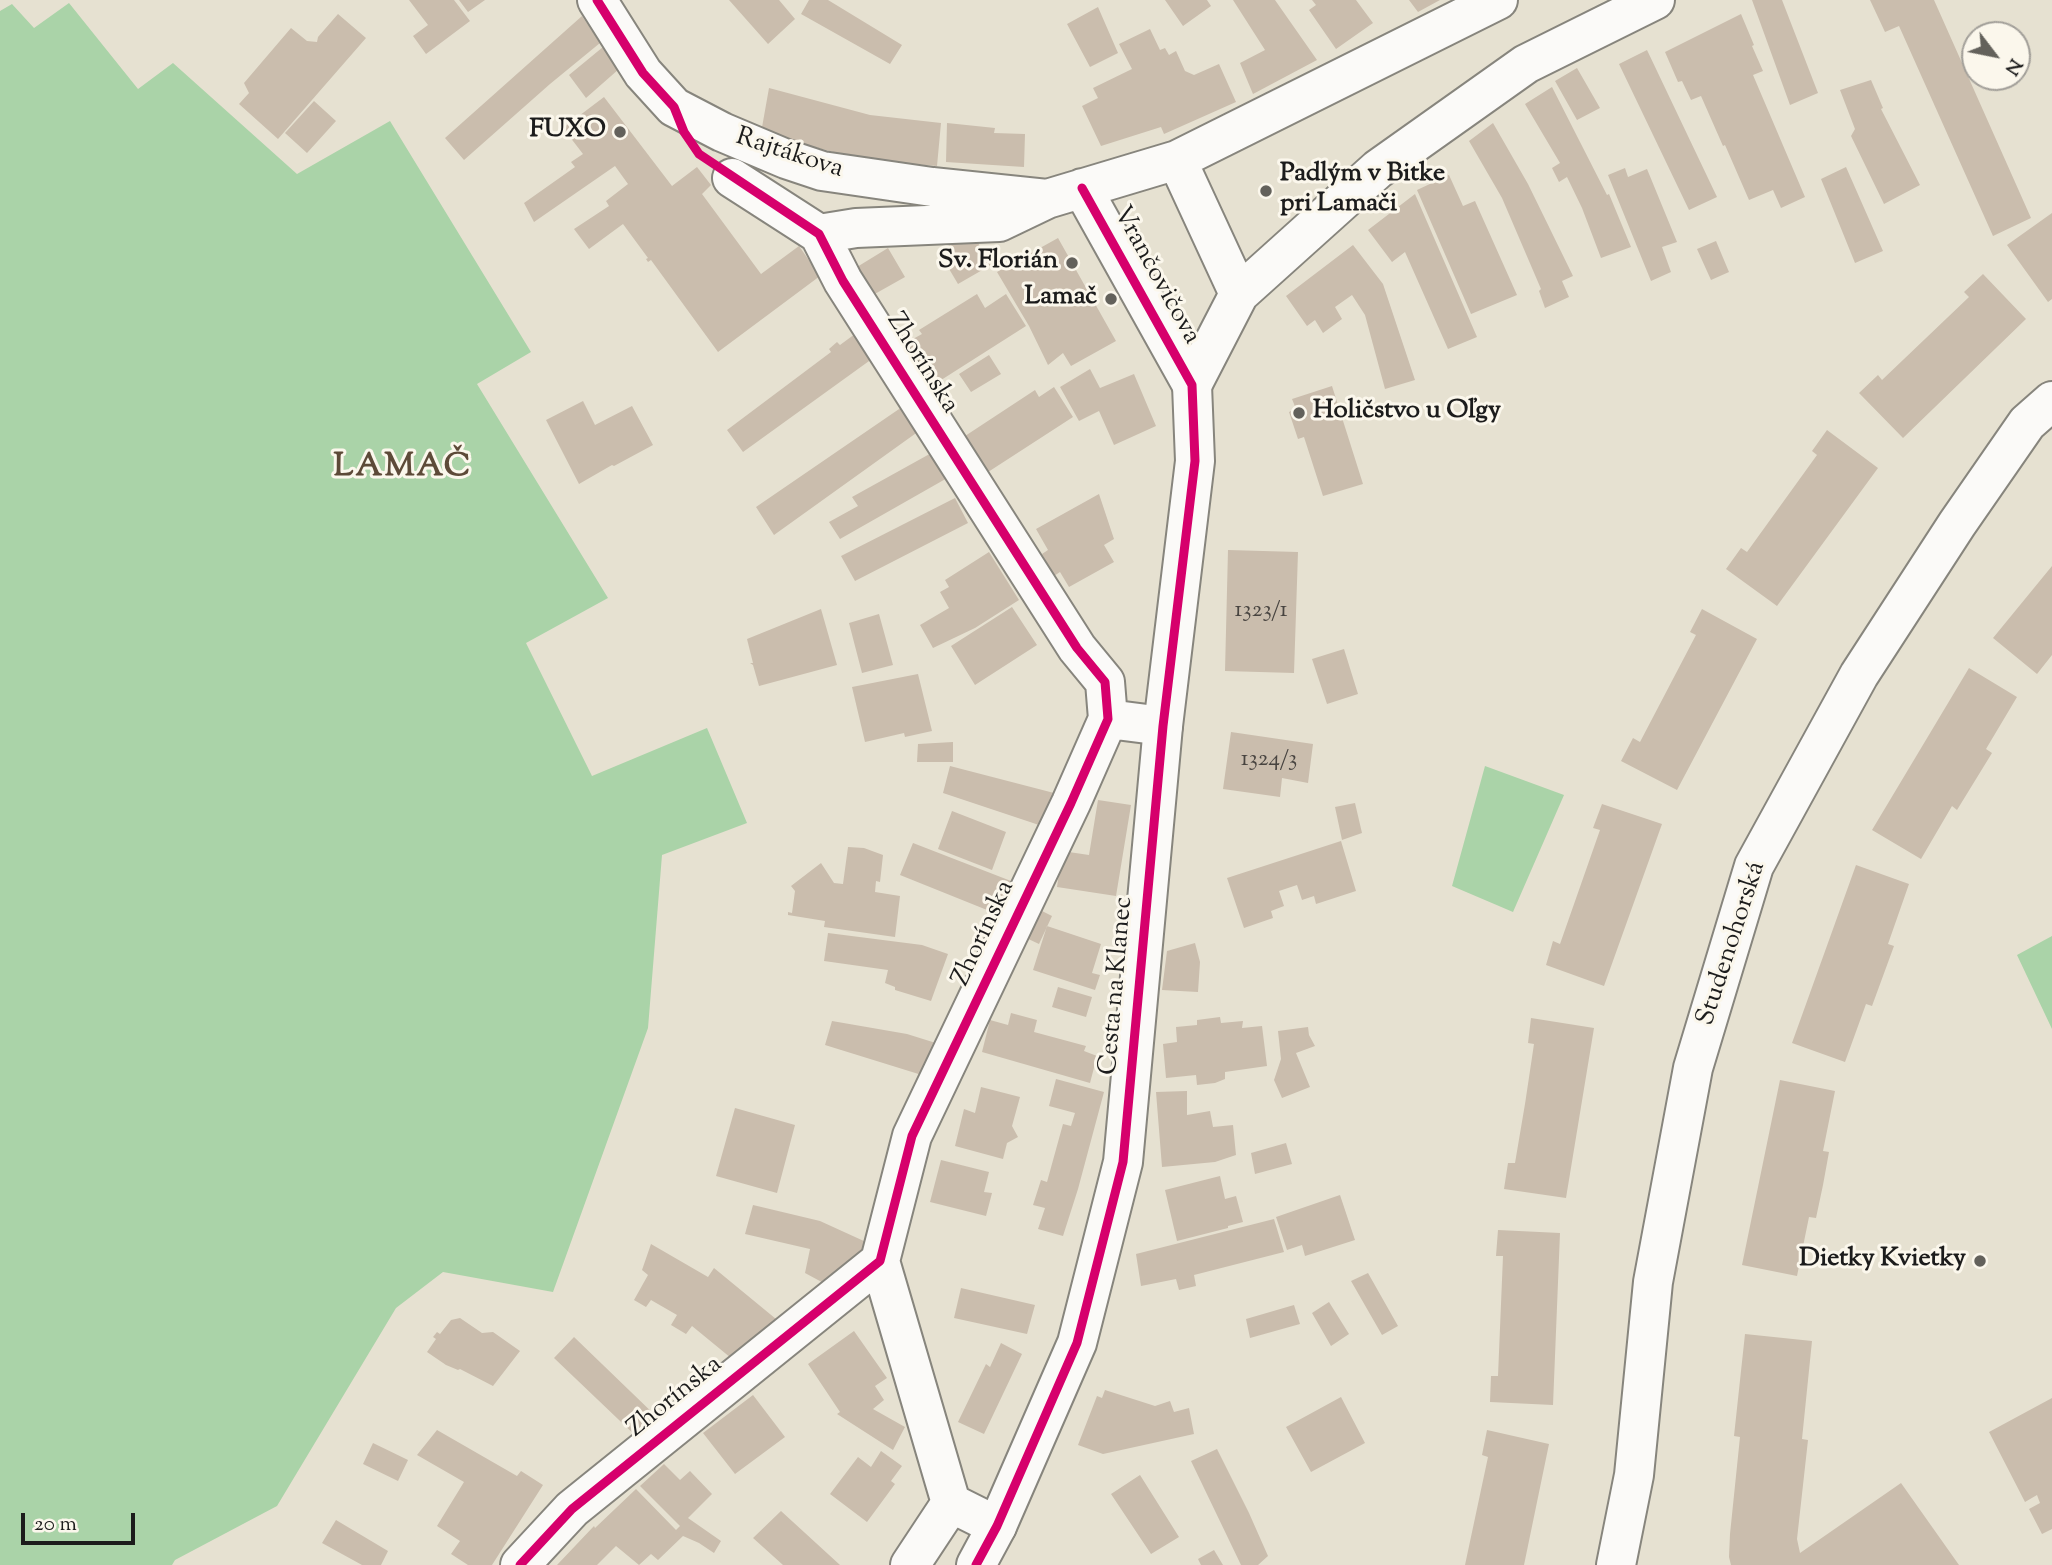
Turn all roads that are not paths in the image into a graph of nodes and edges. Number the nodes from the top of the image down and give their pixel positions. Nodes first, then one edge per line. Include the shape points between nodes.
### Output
1 (597, 0) edge
2 (1498, 0) edge
3 (1655, 0) edge
4 (1177, 160) junction
5 (732, 178) dead end
6 (1065, 193) junction
7 (819, 234) junction
8 (1238, 294) junction
9 (1192, 385) junction
10 (2052, 401) edge
11 (1108, 719) junction
12 (1163, 726) junction
13 (880, 1261) junction
14 (951, 1503) junction
15 (997, 1526) junction
16 (520, 1565) edge
17 (910, 1565) edge
18 (976, 1565) edge
19 (1616, 1565) edge

1 - 6 street, Rajtákova via 643,74 674,107 786,159 822,171 932,187
2 - 4 street, Vrančovičova
3 - 8 street, Vrančovičova via 1526,64 1378,169
4 - 6 street, Vrančovičova
4 - 8 street
5 - 7 street
6 - 7 street via 999,222 856,228
6 - 9 street, Vrančovičova
7 - 11 street, Zhorínska via 843,281 1077,648 1105,682
8 - 9 street, Vrančovičova
9 - 12 street, Cesta na Klanec via 1195,461
10 - 19 street, Studenohorská via 2027,424 1859,675 1754,866 1693,1068 1653,1282 1634,1475
11 - 12 street
11 - 13 street, Zhorínska via 912,1136
12 - 15 street, Cesta na Klanec via 1122,1162 1077,1343
13 - 14 street
13 - 16 street, Zhorínska via 572,1509
14 - 15 street
14 - 17 street
15 - 18 street, Cesta na Klanec

